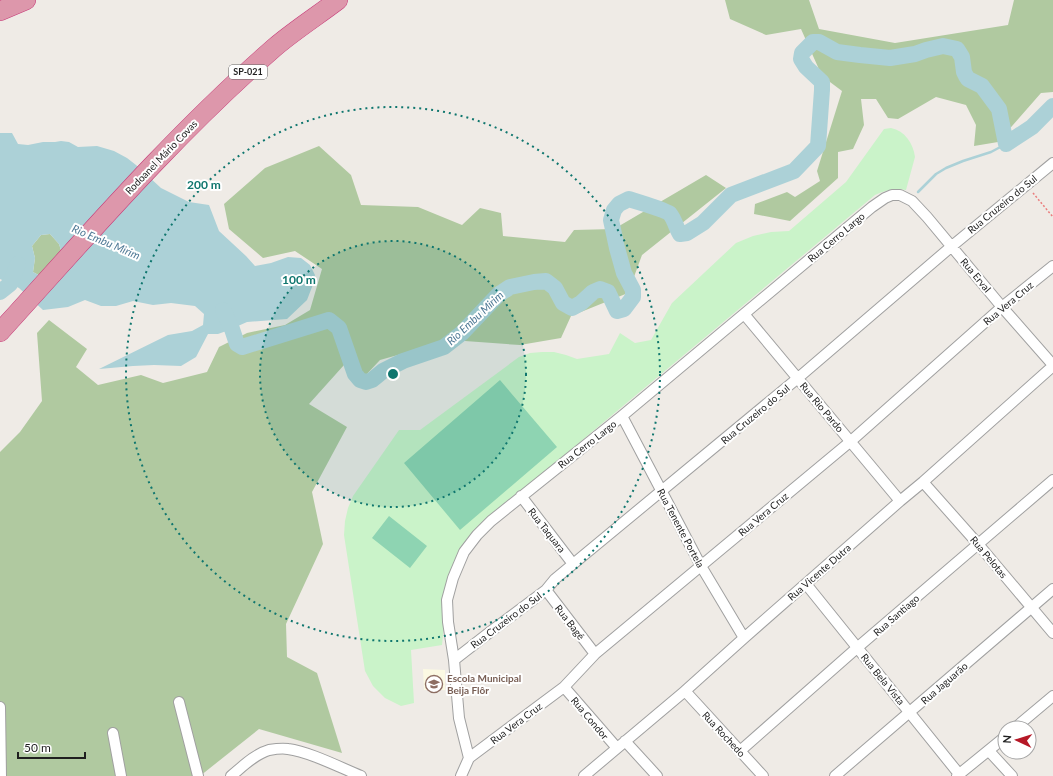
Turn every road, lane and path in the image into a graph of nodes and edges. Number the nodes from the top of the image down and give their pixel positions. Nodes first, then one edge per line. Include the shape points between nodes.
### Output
1 (26, 0) edge
2 (338, 0) edge
3 (0, 11) edge
4 (1053, 163) edge
5 (1026, 185) junction
6 (892, 195) joint
7 (1053, 217) edge
8 (952, 246) junction
9 (1053, 266) edge
10 (1002, 307) junction
11 (744, 314) junction
12 (0, 332) edge
13 (1053, 365) edge
14 (798, 378) junction
15 (622, 416) junction
16 (851, 441) junction
17 (1053, 480) edge
18 (923, 482) junction
19 (661, 492) junction
20 (521, 496) junction
21 (900, 500) junction
22 (978, 544) junction
23 (573, 564) junction
24 (701, 566) junction
25 (806, 584) junction
26 (1053, 589) edge
27 (546, 590) junction
28 (1031, 607) junction
29 (1053, 634) edge
30 (744, 638) junction
31 (858, 647) junction
32 (595, 654) junction
33 (454, 660) junction
34 (564, 687) junction
35 (685, 691) junction
36 (1053, 696) edge
37 (179, 702) dead end
38 (0, 707) edge
39 (910, 712) junction
40 (1024, 720) edge
41 (113, 734) dead end
42 (625, 740) junction
43 (997, 744) edge
44 (617, 748) junction
45 (989, 750) junction
46 (740, 751) junction
47 (469, 758) junction
48 (958, 775) edge
49 (1, 776) edge
50 (121, 776) edge
51 (198, 776) edge
52 (231, 776) edge
53 (361, 776) edge
54 (461, 776) edge
55 (584, 776) edge
56 (657, 776) edge
57 (763, 776) edge
58 (835, 776) edge
59 (1012, 776) edge

1 - 3 highway
2 - 12 highway, Rodoanel Mário Covas / SP-021 via 276,46 217,99 164,152
4 - 5 street, Rua Cruzeiro do Sul
5 - 7 path
5 - 8 street, Rua Cruzeiro do Sul
6 - 8 street, Rua Erval via 900,195 912,201
6 - 11 street, Rua Cerro Largo via 872,207
8 - 10 street, Rua Erval
8 - 14 street, Rua Cruzeiro do Sul
9 - 10 street, Rua Vera Cruz
10 - 13 street, Rua Erval
10 - 16 street, Rua Vera Cruz
11 - 14 street, Rua Rio Pardo
11 - 15 street, Rua Cerro Largo
13 - 18 street, Rua Vicente Dutra
14 - 16 street, Rua Rio Pardo
14 - 19 street, Rua Cruzeiro do Sul
15 - 19 street, Rua Tenente Portela
15 - 20 street, Rua Cerro Largo
16 - 21 street, Rua Rio Pardo
16 - 24 street, Rua Vera Cruz
17 - 22 street, Rua Santiago
18 - 21 street, Rua Vicente Dutra
18 - 22 street, Rua Pelotas
19 - 23 street, Rua Cruzeiro do Sul
19 - 24 street, Rua Tenente Portela
20 - 23 street, Rua Taquara
20 - 33 street, Rua Cerro Largo via 477,535 464,552 453,578 447,600
21 - 25 street, Rua Vicente Dutra
22 - 28 street, Rua Pelotas
22 - 31 street, Rua Santiago
23 - 27 street, Rua Cruzeiro do Sul
24 - 30 street, Rua Tenente Portela
24 - 32 street, Rua Vera Cruz
25 - 30 street, Rua Vicente Dutra
25 - 31 street, Rua Bela Vista
26 - 28 street, Rua Jaguarão
27 - 32 street, Rua Bagé
27 - 33 street, Rua Cruzeiro do Sul
28 - 29 street, Rua Pelotas
28 - 39 street, Rua Jaguarão
30 - 35 street, Rua Vicente Dutra
31 - 39 street, Rua Bela Vista
31 - 46 street, Rua Santiago
32 - 34 street, Rua Vera Cruz
33 - 47 street, Rua Cerro Largo via 459,718
34 - 44 street, Rua Condor
34 - 47 street, Rua Vera Cruz
35 - 42 street, Rua Vicente Dutra
35 - 46 street, Rua Rochedo
36 - 40 street
37 - 51 street
38 - 49 street
39 - 48 street, Rua Bela Vista
39 - 58 street, Rua Jaguarão
41 - 50 street
42 - 44 street, Rua Vicente Dutra
42 - 56 street
43 - 45 street
44 - 55 street, Rua Vicente Dutra
45 - 48 street
45 - 59 street
46 - 57 street, Rua Rochedo
47 - 54 street
52 - 53 street via 256,757 269,750 278,749 307,755

